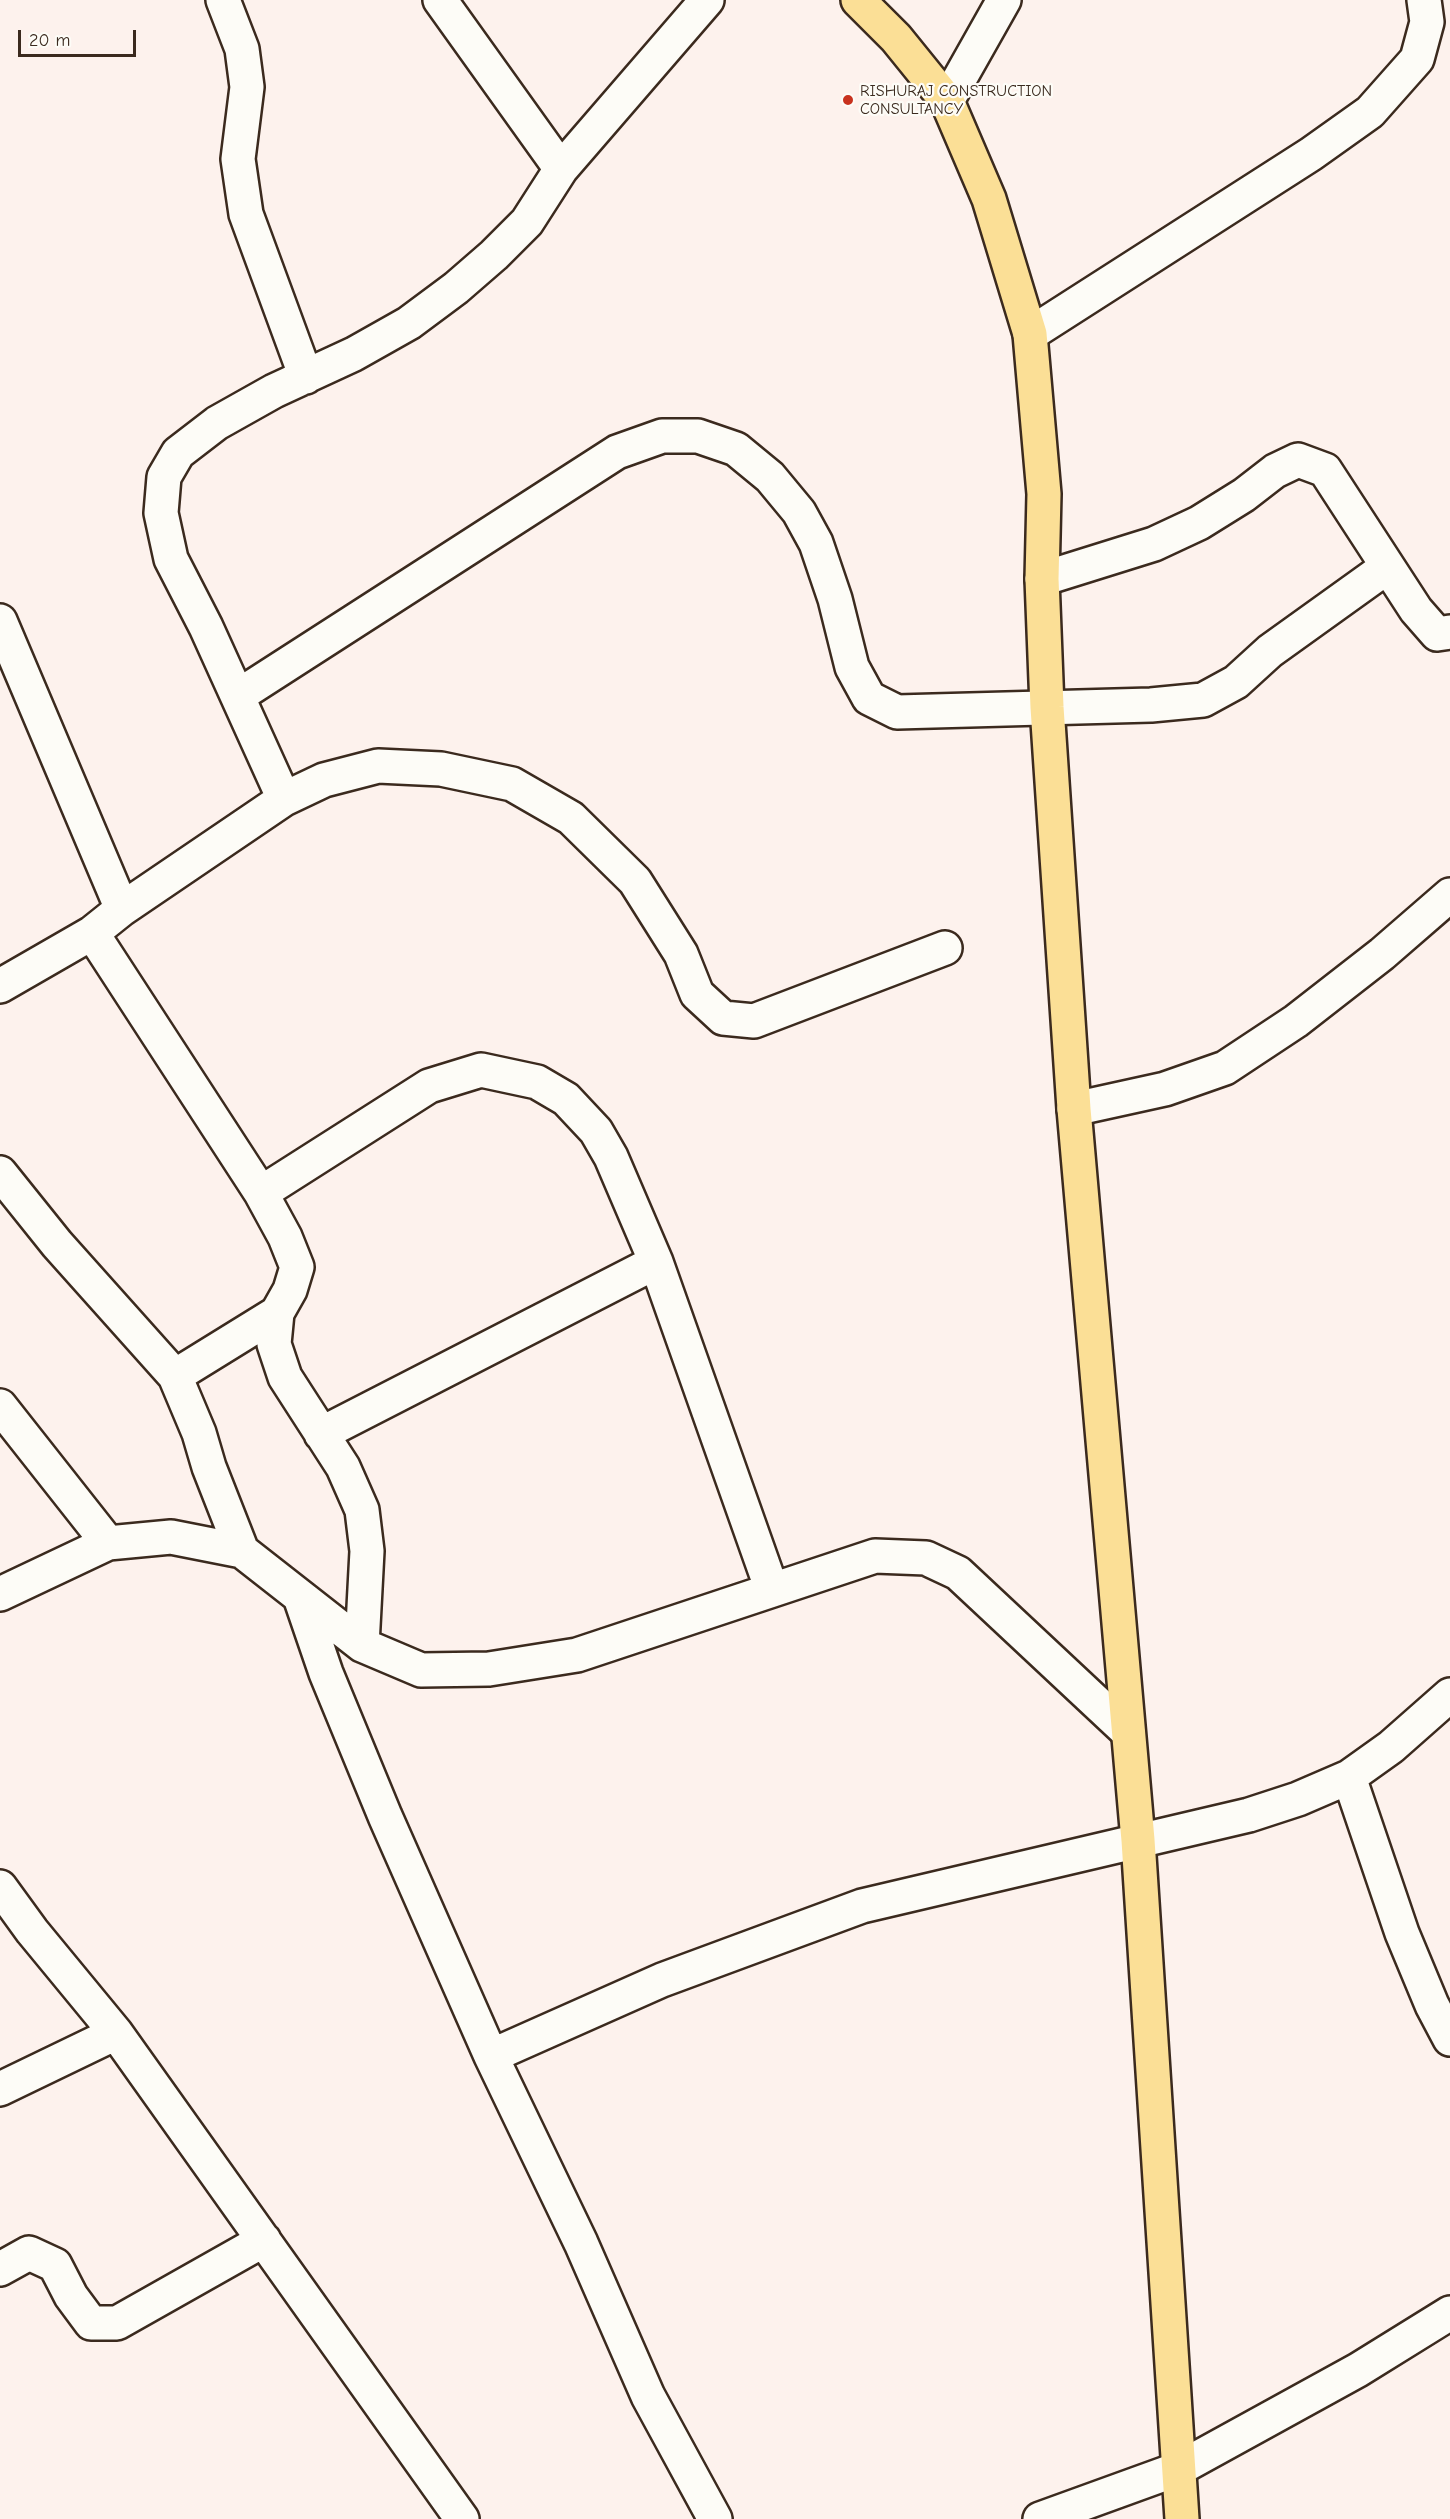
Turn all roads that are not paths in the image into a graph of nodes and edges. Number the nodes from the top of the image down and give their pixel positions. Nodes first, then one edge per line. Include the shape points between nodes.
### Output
1 (223, 0) edge
2 (440, 0) edge
3 (707, 0) edge
4 (858, 0) edge
5 (1004, 0) edge
6 (1424, 0) edge
7 (947, 101) junction
8 (561, 169) junction
9 (1030, 334) junction
10 (306, 377) junction
11 (1387, 567) junction
12 (1042, 579) junction
13 (0, 621) edge
14 (1450, 632) edge
15 (238, 696) junction
16 (1047, 707) junction
17 (284, 799) junction
18 (1450, 895) edge
19 (122, 909) junction
20 (92, 933) junction
21 (945, 948) dead end
22 (0, 986) edge
23 (1074, 1109) junction
24 (0, 1173) edge
25 (261, 1193) junction
26 (656, 1262) junction
27 (277, 1313) junction
28 (175, 1376) junction
29 (0, 1407) edge
30 (321, 1434) junction
31 (108, 1543) junction
32 (242, 1551) junction
33 (772, 1590) junction
34 (0, 1594) edge
35 (300, 1597) junction
36 (362, 1645) junction
37 (1448, 1698) edge
38 (1128, 1732) junction
39 (1349, 1777) junction
40 (1138, 1840) junction
41 (0, 1887) edge
42 (116, 2033) junction
43 (1450, 2039) edge
44 (491, 2056) junction
45 (0, 2089) edge
46 (264, 2240) junction
47 (0, 2269) edge
48 (1450, 2313) edge
49 (1178, 2469) junction
50 (462, 2519) edge
51 (715, 2519) edge
52 (1040, 2519) edge
53 (1182, 2519) edge

1 - 10 street via 242,49 247,87 238,159 246,214
2 - 8 street
3 - 8 street
4 - 7 highway via 896,38
5 - 7 street
6 - 9 street via 1427,22 1417,59 1370,112
7 - 9 highway via 989,199
8 - 10 street via 528,222 456,288 409,323
9 - 12 highway via 1044,494
10 - 15 street via 217,423 178,453 164,477 161,513 171,559
11 - 12 street via 1325,470 1298,459 1208,517 1163,539
11 - 14 street via 1437,634
11 - 16 street via 1270,651 1236,682 1203,700
12 - 16 highway
13 - 19 street
15 - 16 street via 617,452 662,436 698,436 735,448 770,477 799,512 816,543 852,667 869,698 897,712
15 - 17 street
16 - 23 highway
17 - 19 street
17 - 21 street via 324,780 378,766 441,769 512,784 571,818 635,881 681,954 697,994 723,1018 754,1021
18 - 23 street via 1296,1021 1225,1068 1165,1089
19 - 20 street
20 - 22 street
20 - 25 street
23 - 38 highway
24 - 28 street via 57,1244
25 - 26 street via 429,1086 481,1070 537,1082 566,1099 596,1131
25 - 27 street via 297,1267
26 - 30 street
26 - 33 street
27 - 28 street
27 - 30 street via 274,1344 285,1377
28 - 32 street
29 - 31 street
30 - 36 street via 343,1467 362,1510 367,1551
31 - 32 street via 171,1536
31 - 34 street
32 - 35 street
33 - 36 street via 577,1655 489,1669 421,1670
33 - 38 street via 875,1556 926,1558 958,1573
35 - 36 street
35 - 44 street via 326,1673 385,1816
37 - 39 street
38 - 40 highway
39 - 40 street via 1249,1815
39 - 43 street via 1402,1934
40 - 44 street via 862,1906 662,1980
40 - 49 highway
41 - 42 street
42 - 45 street
42 - 46 street
44 - 51 street via 581,2243 648,2396
46 - 47 street via 117,2323 91,2323 55,2265 29,2253
46 - 50 street
48 - 49 street via 1358,2370
49 - 52 street
49 - 53 highway

